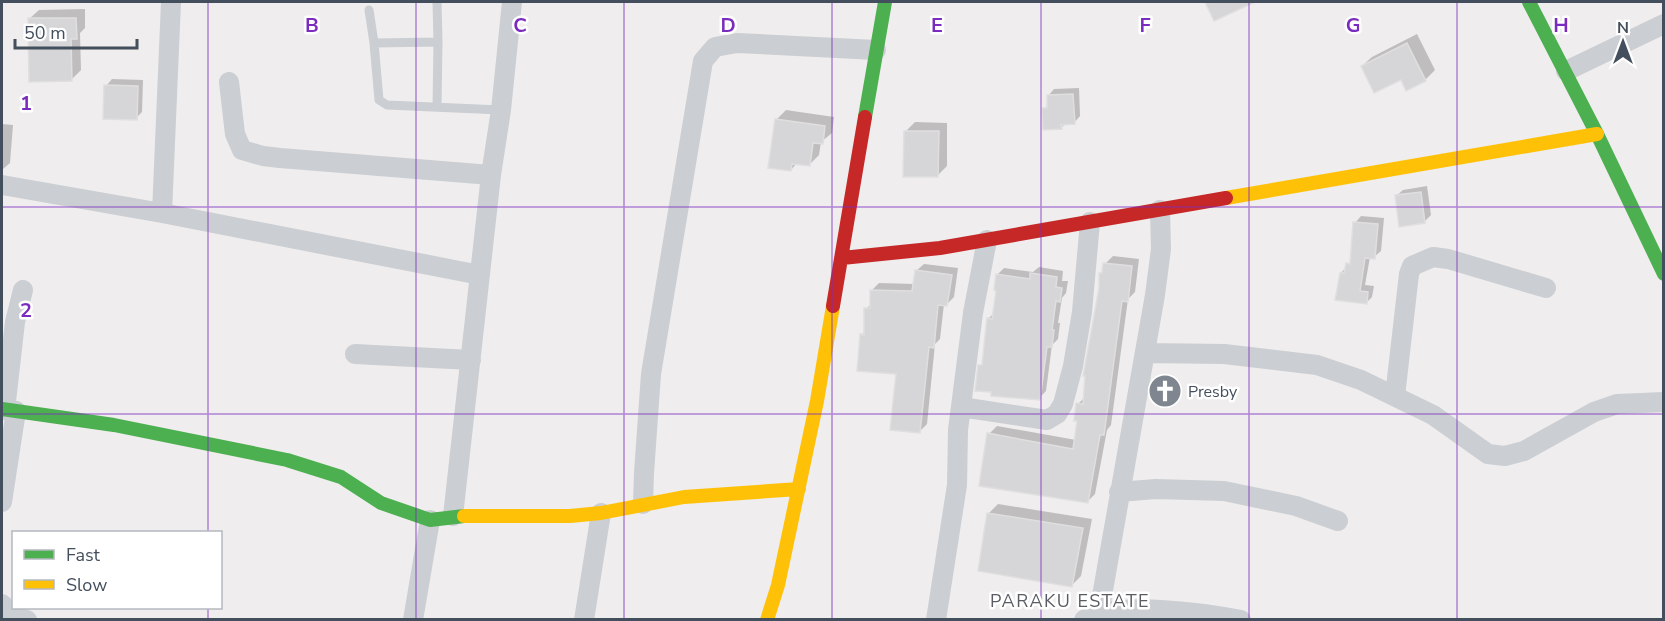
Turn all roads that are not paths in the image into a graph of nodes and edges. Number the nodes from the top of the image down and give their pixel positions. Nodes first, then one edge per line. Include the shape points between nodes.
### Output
1 (171, 2) edge
2 (437, 2) edge
3 (512, 2) edge
4 (885, 2) edge
5 (1529, 2) edge
6 (369, 10) dead end
7 (1664, 24) edge
8 (438, 42) junction
9 (374, 43) junction
10 (876, 50) junction
11 (1566, 71) junction
12 (229, 82) dead end
13 (437, 107) junction
14 (501, 110) junction
15 (1597, 134) junction
16 (491, 176) junction
17 (2, 185) edge
18 (1160, 210) junction
19 (162, 213) junction
20 (1090, 222) junction
21 (987, 240) junction
22 (842, 258) junction
23 (1664, 274) edge
24 (480, 275) junction
25 (1546, 288) dead end
26 (23, 290) dead end
27 (1145, 353) junction
28 (355, 354) dead end
29 (471, 360) junction
30 (1395, 396) junction
31 (1664, 402) edge
32 (961, 407) junction
33 (8, 410) edge
34 (799, 489) junction
35 (1119, 492) junction
36 (2, 502) edge
37 (644, 504) junction
38 (602, 513) junction
39 (453, 516) junction
40 (430, 520) junction
41 (1338, 521) dead end
42 (2, 604) edge
43 (1092, 616) edge
44 (27, 620) edge
45 (413, 620) edge
46 (584, 620) edge
47 (767, 620) edge
48 (936, 620) edge
49 (1241, 620) edge

1 - 19 street
2 - 8 lane
3 - 14 street
4 - 10 street
5 - 11 street
6 - 9 lane
7 - 11 street
8 - 9 lane
8 - 13 lane
9 - 13 lane via 379,100 387,105
10 - 22 street
10 - 37 street via 737,43 715,46 703,61 651,374
11 - 15 street
12 - 16 street via 235,134 242,150 280,158
13 - 14 lane
14 - 16 street
15 - 18 street
15 - 23 street
16 - 24 street
17 - 19 street
18 - 20 street
18 - 27 street via 1161,249
19 - 24 street
20 - 21 street
20 - 32 street via 1073,366 1057,414 1047,420
21 - 22 street
21 - 32 street
22 - 34 street
24 - 29 street
25 - 30 street via 1448,259 1433,257 1412,266
26 - 33 street via 15,322
27 - 30 street via 1224,354 1317,366
27 - 35 street
28 - 29 street
29 - 39 street
30 - 31 street via 1433,415 1488,454 1505,456 1524,452 1594,412 1617,404
32 - 48 street via 957,485
33 - 36 street
33 - 40 street via 114,425 287,460 341,477 381,503
34 - 37 street
34 - 47 street
35 - 41 street via 1224,491 1296,506
35 - 43 street
37 - 38 street
38 - 39 street
38 - 46 street
39 - 40 street
40 - 45 street
42 - 44 street via 13,616
43 - 49 street via 1126,609 1211,614

